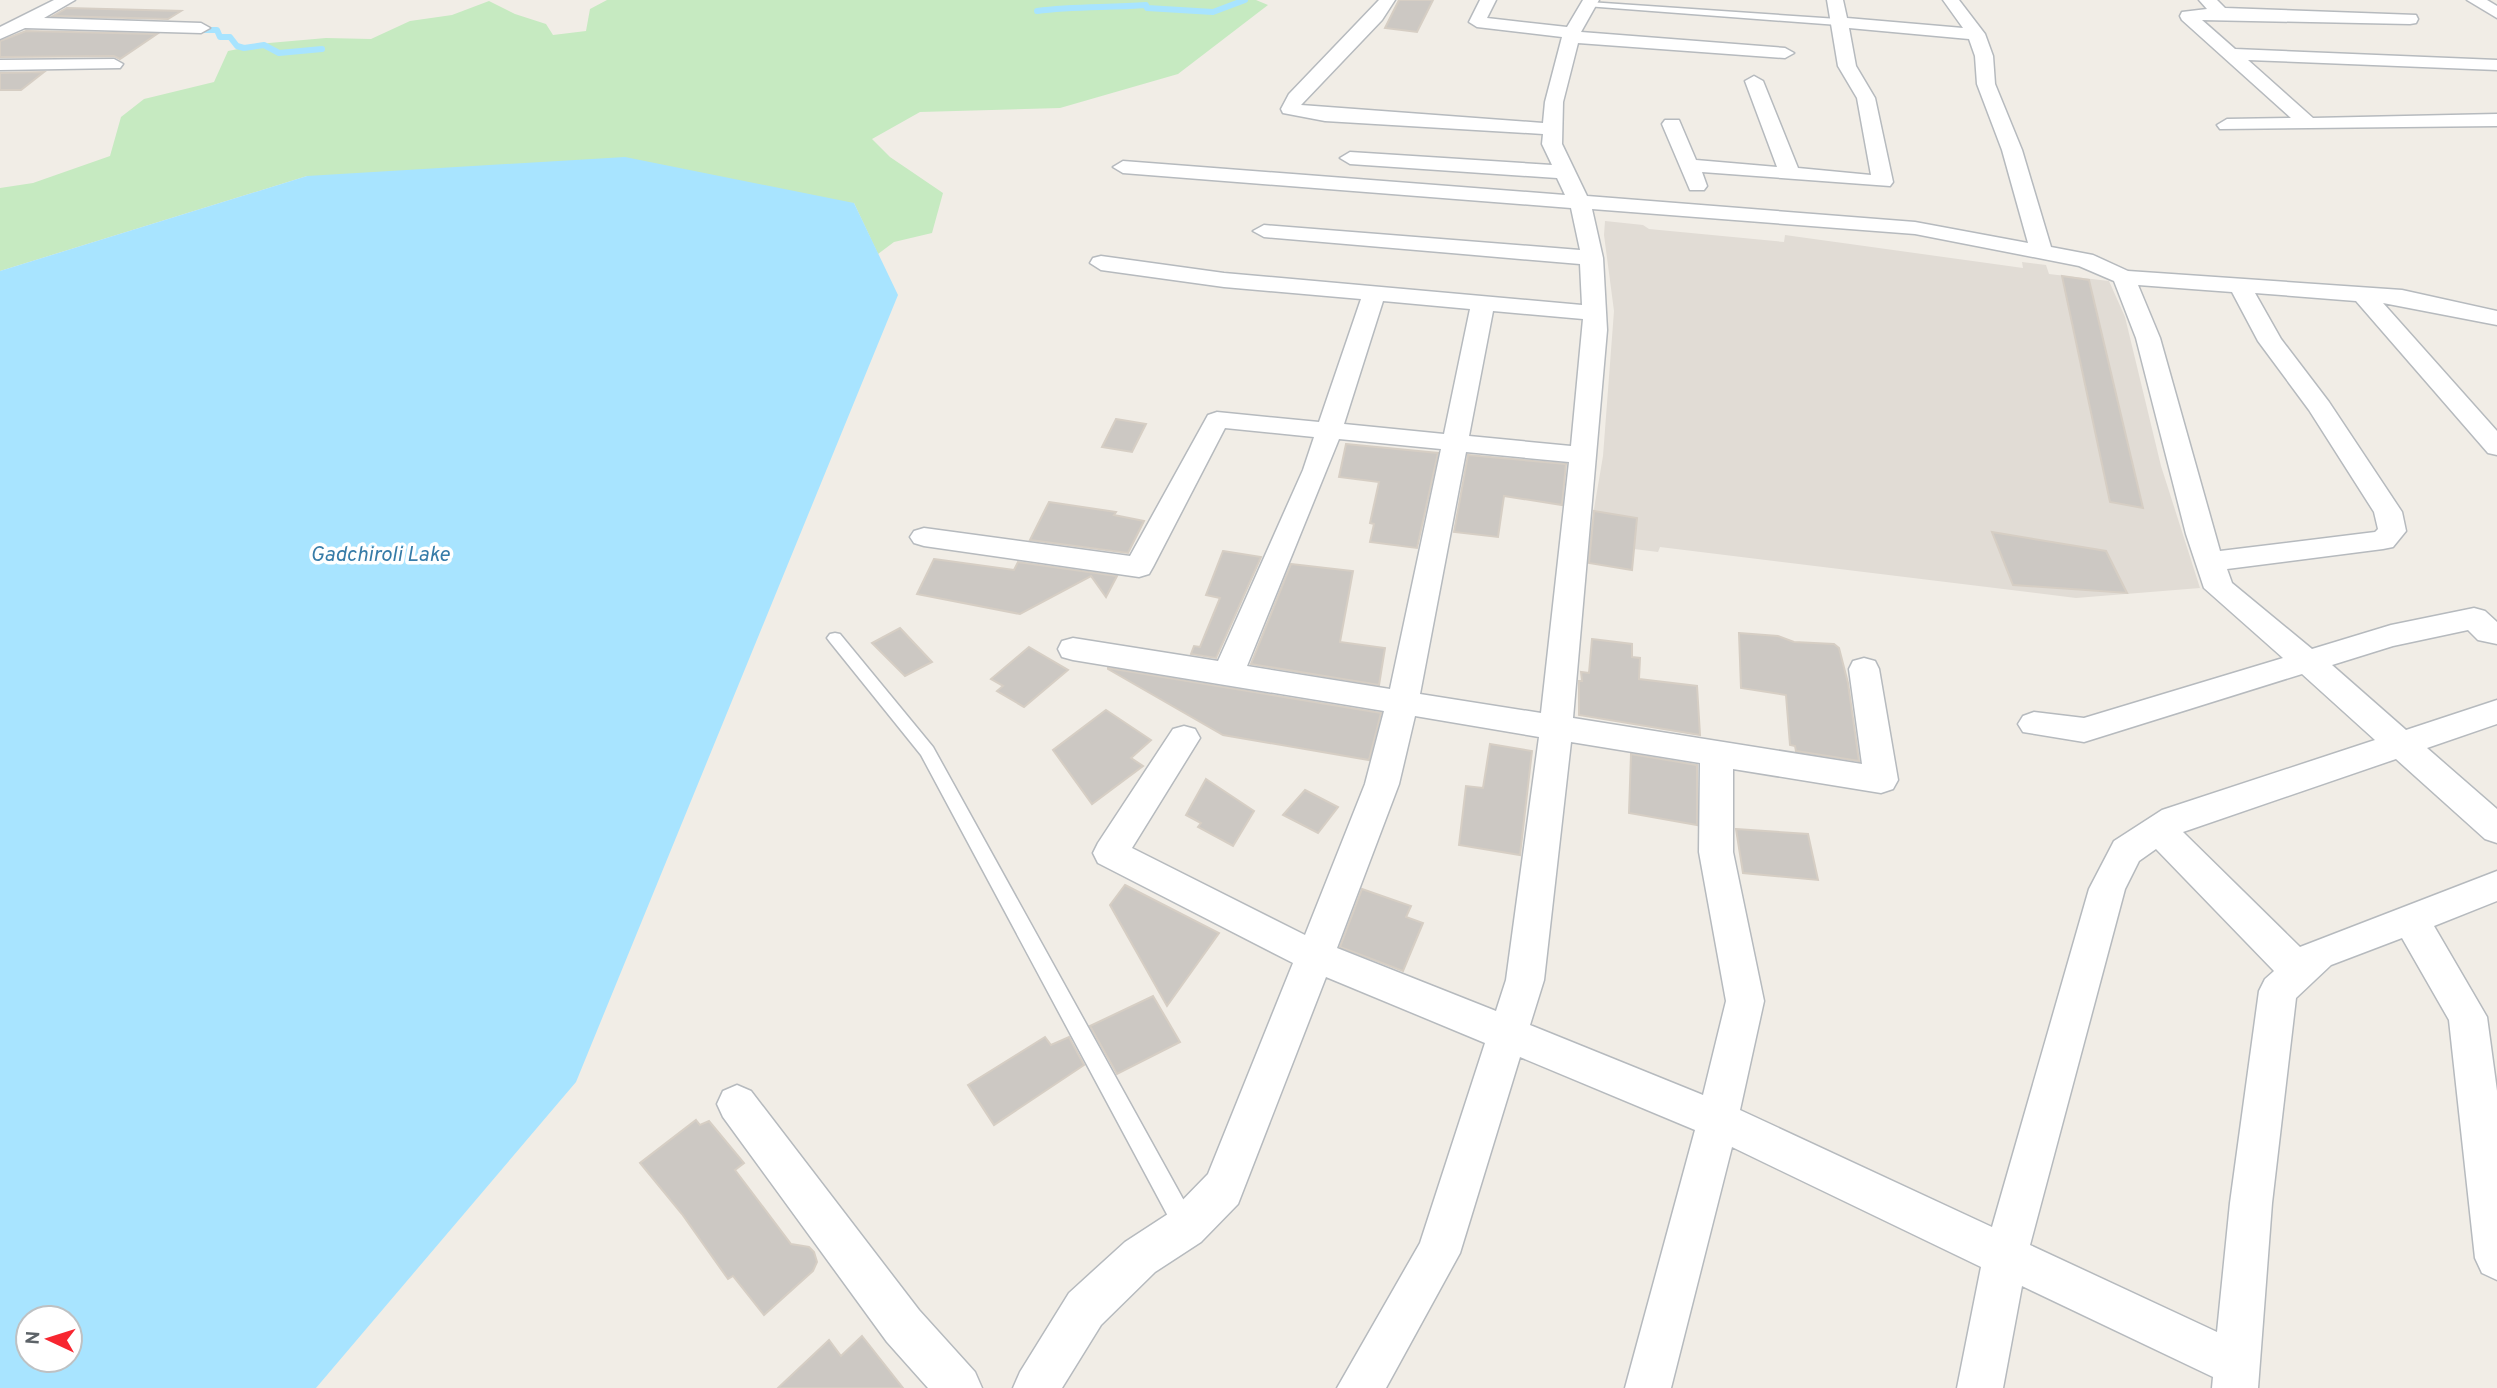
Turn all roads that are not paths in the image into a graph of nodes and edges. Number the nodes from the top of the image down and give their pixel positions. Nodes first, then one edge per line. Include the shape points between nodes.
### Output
1 (67, 0) edge
2 (1387, 0) edge
3 (1488, 0) edge
4 (1835, 0) edge
5 (1951, 0) edge
6 (2207, 0) edge
7 (2393, 0) edge
8 (2475, 0) edge
9 (1590, 2) edge
10 (2221, 13) junction
11 (2497, 13) edge
12 (17, 16) junction
13 (1838, 22) junction
14 (201, 28) dead end
15 (0, 34) edge
16 (1976, 34) junction
17 (1572, 35) junction
18 (1785, 53) dead end
19 (2230, 54) junction
20 (114, 64) dead end
21 (0, 65) edge
22 (2497, 65) edge
23 (1754, 80) dead end
24 (2497, 120) edge
25 (2308, 123) junction
26 (1672, 124) dead end
27 (2227, 125) dead end
28 (1553, 129) junction
29 (1350, 158) dead end
30 (1689, 165) junction
31 (1123, 167) dead end
32 (1565, 172) junction
33 (1790, 173) junction
34 (1580, 203) junction
35 (1708, 213) junction
36 (1264, 231) dead end
37 (2041, 250) junction
38 (1592, 258) junction
39 (1101, 263) dead end
40 (2124, 277) junction
41 (2240, 286) junction
42 (2362, 293) junction
43 (1374, 294) junction
44 (1483, 304) junction
45 (1594, 313) junction
46 (2497, 318) edge
47 (1330, 432) junction
48 (1454, 444) junction
49 (2497, 447) edge
50 (1584, 455) junction
51 (924, 537) dead end
52 (2210, 562) junction
53 (2497, 633) edge
54 (835, 638) dead end
55 (1073, 649) dead end
56 (2308, 662) junction
57 (1864, 669) dead end
58 (1228, 675) junction
59 (1402, 701) junction
60 (2497, 712) edge
61 (2034, 724) dead end
62 (1556, 729) junction
63 (1184, 738) dead end
64 (2401, 744) junction
65 (1717, 752) junction
66 (2497, 829) edge
67 (2159, 830) junction
68 (2497, 886) edge
69 (2410, 919) junction
70 (1314, 956) junction
71 (2299, 971) junction
72 (1508, 1035) junction
73 (737, 1104) dead end
74 (1718, 1119) junction
75 (1186, 1227) junction
76 (2005, 1257) junction
77 (2497, 1258) edge
78 (2236, 1377) edge
79 (959, 1388) edge
80 (1036, 1388) edge
81 (1360, 1388) edge
82 (1648, 1388) edge
83 (1980, 1388) edge

1 - 12 street via 44,12
2 - 28 street via 1290,109
3 - 17 street via 1477,22
4 - 13 street
5 - 16 street
6 - 10 street
7 - 10 street via 2414,23
8 - 11 street
9 - 13 lane
9 - 17 street
10 - 19 street via 2188,16
12 - 14 street
12 - 15 street
13 - 16 street
13 - 33 street via 1847,66 1866,98 1883,182
16 - 37 street via 1986,83 2012,150
17 - 18 street
17 - 28 street via 1553,102
19 - 22 street
19 - 25 street
20 - 21 street
23 - 33 street
24 - 25 street
25 - 27 street
26 - 30 street
28 - 32 street via 1552,144
29 - 32 street
30 - 33 street
30 - 35 street
31 - 34 street
32 - 34 street
34 - 35 street
34 - 38 street
35 - 37 street via 1915,228
36 - 38 street
37 - 40 street via 2085,260
38 - 45 street
39 - 43 street
40 - 41 street
40 - 52 street via 2148,338
41 - 42 street
41 - 52 street via 2270,341 2320,407 2388,512 2392,531 2383,540
42 - 46 street
42 - 49 street
43 - 44 street
43 - 47 street
44 - 45 street
44 - 48 street
45 - 50 street
47 - 48 street
47 - 51 street via 1217,420 1139,567
47 - 58 street
48 - 50 street
48 - 59 street
50 - 62 street
52 - 56 street via 2219,588
53 - 56 street via 2489,633 2474,618 2391,636
54 - 75 lane via 927,751
55 - 58 street
56 - 61 street via 2084,730
56 - 64 street
57 - 65 street via 1881,780
58 - 59 street
59 - 62 street
59 - 70 street via 1382,784
60 - 64 street
62 - 65 street
62 - 72 street via 1525,980
63 - 70 street via 1110,853
64 - 66 street
64 - 67 street via 2174,820
65 - 74 street via 1716,852 1745,1001
67 - 71 street
67 - 76 street via 2126,851 2107,889
68 - 69 street
69 - 71 street via 2318,954
69 - 77 street via 2468,1017
70 - 72 street
70 - 75 street via 1223,1189
71 - 78 street via 2278,990
72 - 74 street
72 - 81 street via 1437,1253
73 - 79 street via 903,1326
74 - 76 street
74 - 82 street
75 - 80 street via 1140,1257 1085,1308
76 - 78 street
76 - 83 street

